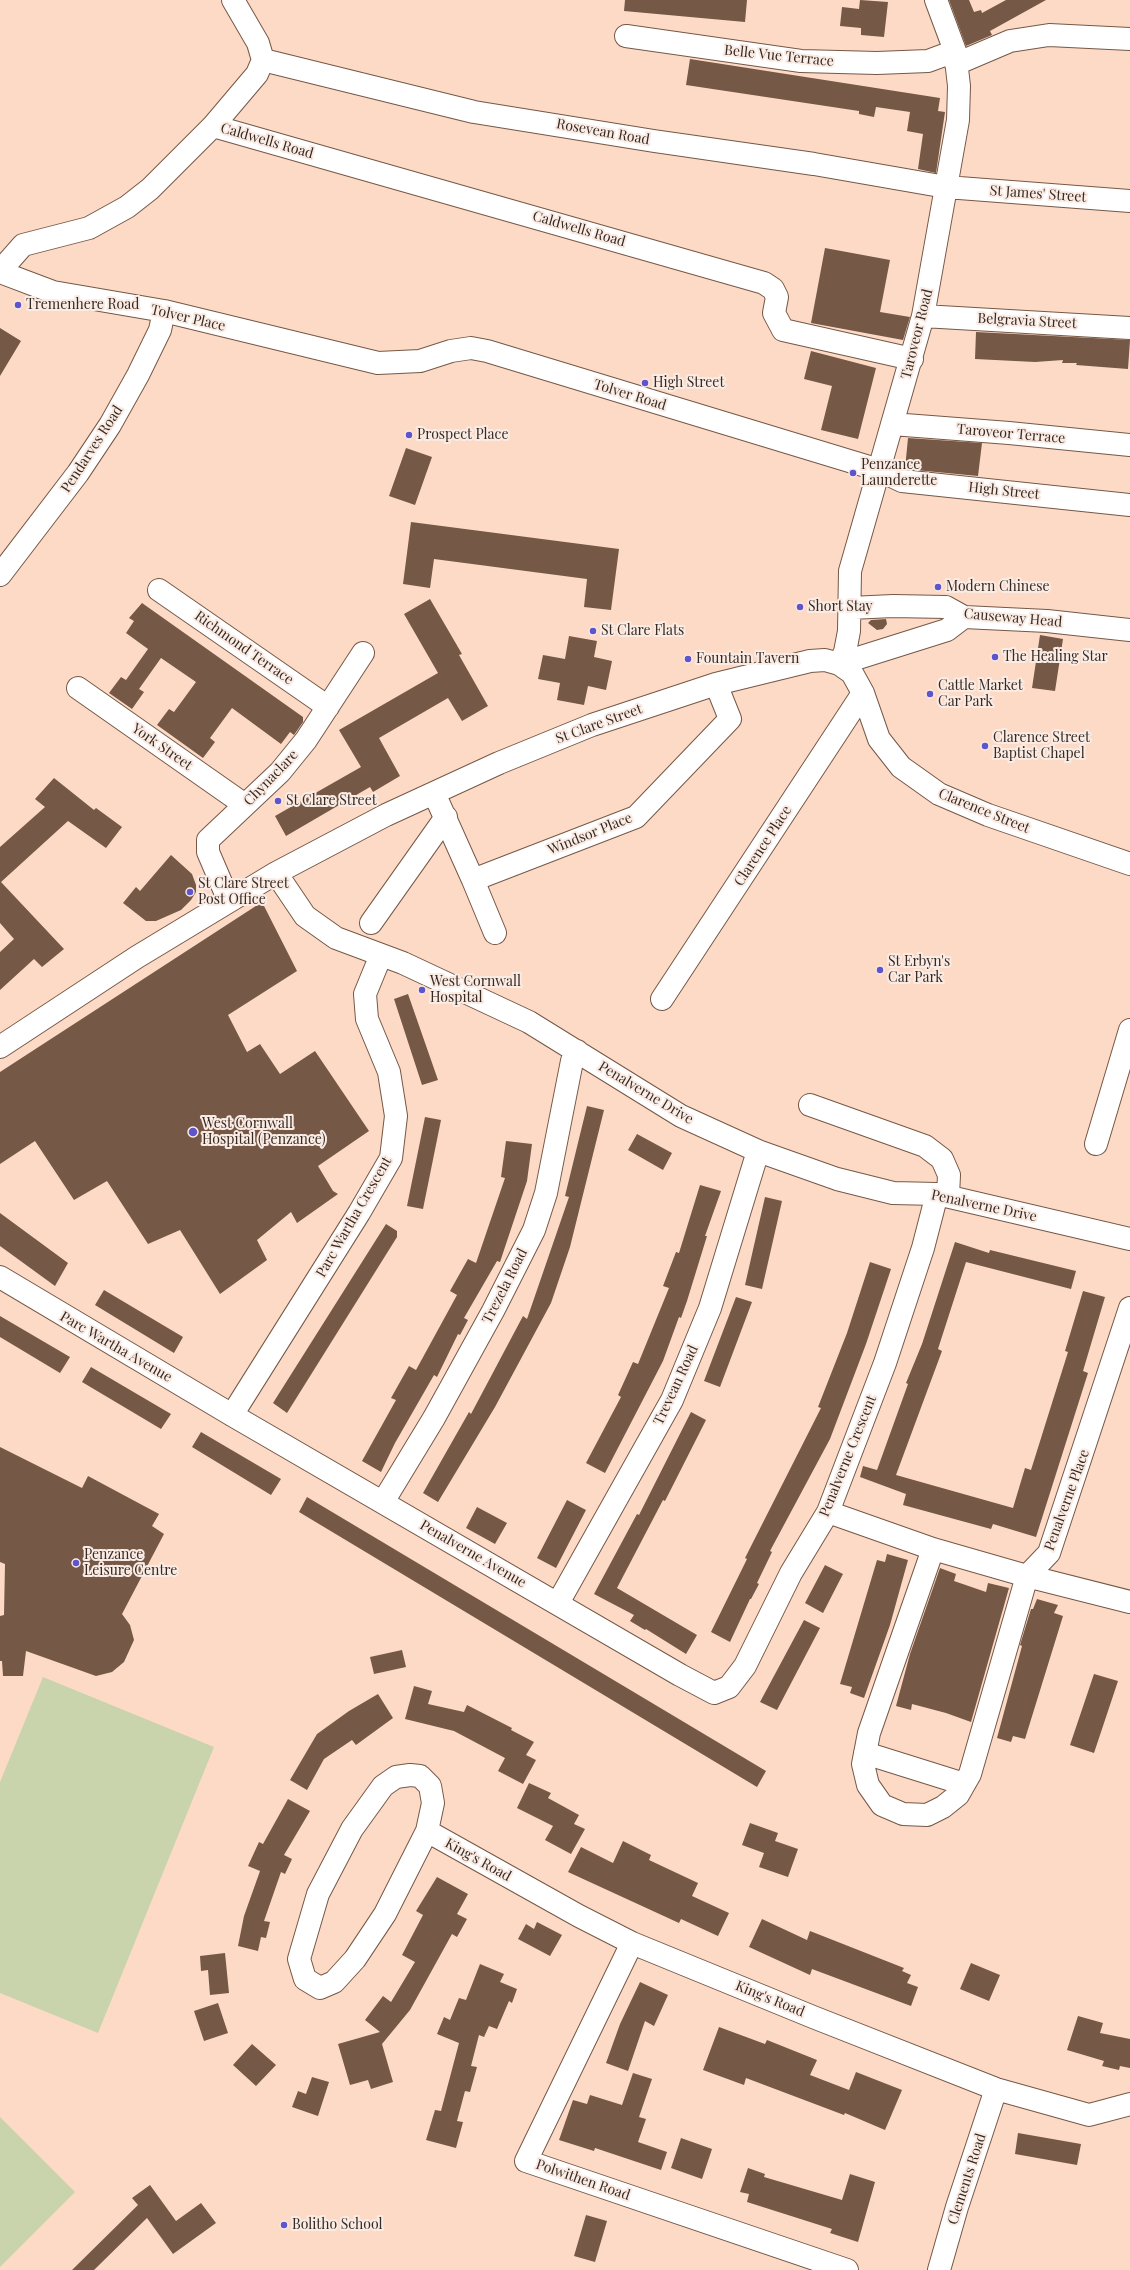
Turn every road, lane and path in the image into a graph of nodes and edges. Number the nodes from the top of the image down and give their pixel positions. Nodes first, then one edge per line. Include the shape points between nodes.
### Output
1 (233, 0) edge
2 (936, 0) edge
3 (626, 36) dead end
4 (1130, 39) edge
5 (955, 57) junction
6 (263, 60) junction
7 (212, 126) junction
8 (946, 187) junction
9 (1130, 201) edge
10 (0, 271) edge
11 (164, 311) junction
12 (923, 316) junction
13 (1130, 328) edge
14 (912, 359) junction
15 (378, 363) joint
16 (892, 424) junction
17 (1130, 445) edge
18 (879, 470) junction
19 (1130, 505) edge
20 (0, 575) edge
21 (159, 590) dead end
22 (850, 608) junction
23 (964, 617) junction
24 (1130, 630) edge
25 (363, 653) dead end
26 (839, 664) junction
27 (716, 684) junction
28 (78, 688) dead end
29 (863, 693) junction
30 (328, 707) junction
31 (434, 793) junction
32 (245, 805) junction
33 (446, 817) junction
34 (1130, 864) edge
35 (276, 873) junction
36 (473, 880) junction
37 (230, 901) junction
38 (371, 923) dead end
39 (495, 933) dead end
40 (381, 955) junction
41 (662, 999) dead end
42 (1130, 1030) edge
43 (0, 1047) edge
44 (577, 1051) junction
45 (810, 1105) dead end
46 (1096, 1144) dead end
47 (758, 1151) junction
48 (943, 1195) junction
49 (1130, 1239) edge
50 (0, 1277) edge
51 (1130, 1308) edge
52 (232, 1415) junction
53 (383, 1502) junction
54 (828, 1512) junction
55 (933, 1549) junction
56 (1027, 1576) junction
57 (1130, 1602) edge
58 (558, 1603) junction
59 (714, 1693) joint
60 (866, 1753) junction
61 (964, 1784) junction
62 (427, 1831) junction
63 (632, 1943) junction
64 (996, 2089) junction
65 (1130, 2104) edge
66 (847, 2270) edge
67 (939, 2270) edge

1 - 6 street via 258,43
2 - 5 street, Taroveor Road
3 - 5 street, Belle Vue Terrace via 801,61 877,63
4 - 5 street, Belle Vue Terrace via 1049,35 1010,41
5 - 8 street, Taroveor Road via 959,86 958,120
6 - 7 street via 257,74
6 - 8 street, Rosevean Road via 474,112 814,164
7 - 10 street via 150,188 127,207 89,228 23,245
7 - 14 street, Caldwells Road via 764,283 773,289 778,297 774,313 783,330
8 - 9 street, St James' Street
8 - 12 street, Taroveor Road
10 - 11 street, Tolver Place via 53,292
11 - 15 street, Tolver Place
11 - 20 street, Pendarves Road via 160,330 110,425 78,473
12 - 13 street, Belgravia Street
12 - 14 street, Taroveor Road
14 - 16 street, Taroveor Road
15 - 18 street, Tolver Road via 420,361 451,350 471,348 486,351
16 - 17 street, Taroveor Terrace
16 - 18 street, Taroveor Road
18 - 19 street, High Street via 902,481
18 - 22 street, Taroveor Road via 850,571
21 - 30 street, Richmond Terrace
22 - 23 street, Causeway Head via 946,607
22 - 26 street, Taroveor Road via 845,652
23 - 24 street, Causeway Head via 1047,621
23 - 26 street via 947,630
25 - 30 street, Chynaclare
26 - 27 street, St Clare Street via 825,660 810,661
26 - 29 street, Clarence Street via 852,674
27 - 31 street, St Clare Street via 592,725
27 - 36 street, Windsor Place via 730,719 636,817
28 - 32 street, York Street
29 - 34 street, Clarence Street via 879,739 901,767 938,794 988,815
29 - 41 street, Clarence Place
30 - 32 street, Chynaclare via 280,772
31 - 33 street
31 - 35 street, St Clare Street via 386,815
32 - 37 street, Chynaclare via 208,840 208,852
33 - 36 street
33 - 38 street
35 - 37 street, St Clare Street
35 - 40 street, Penalverne Drive via 305,916 336,938
36 - 39 street
37 - 43 street, St Clare Street via 137,957
40 - 44 street, Penalverne Drive via 529,1022
40 - 52 street, Parc Wartha Crescent via 365,994 367,1019 389,1072 396,1116 391,1158 359,1214
42 - 46 street
44 - 47 street, Penalverne Drive via 681,1116
44 - 53 street, Trezela Road via 572,1061 546,1193 534,1230 434,1418
45 - 48 street, Penalverne Crescent via 924,1146 942,1159 947,1170 949,1176
47 - 48 street, Penalverne Drive via 837,1178 893,1193
47 - 58 street, Trevean Road via 710,1308 672,1400
48 - 49 street, Penalverne Drive
48 - 54 street, Penalverne Crescent via 885,1363
50 - 52 street, Parc Wartha Avenue
51 - 56 street, Penalverne Place via 1049,1553
52 - 53 street, Penalverne Avenue
53 - 58 street, Penalverne Avenue
54 - 55 street
54 - 59 street, Penalverne Crescent via 791,1573 746,1666 729,1687
55 - 56 street
55 - 60 street via 869,1733
56 - 57 street
56 - 61 street via 970,1774
58 - 59 street, Penalverne Avenue
60 - 61 street
60 - 61 street via 863,1764 868,1785 882,1805 904,1814 927,1815 943,1807 958,1795
62 - 62 street via 433,1803 430,1786 420,1776 410,1775 396,1777 383,1786 352,1830 318,1894 299,1959 305,1979 320,1988 334,1982 355,1959 385,1914
62 - 63 street, King's Road
63 - 64 street, King's Road
63 - 66 street, Polwithen Road via 526,2161
64 - 65 street, King's Road via 1089,2115
64 - 67 street, Clements Road

